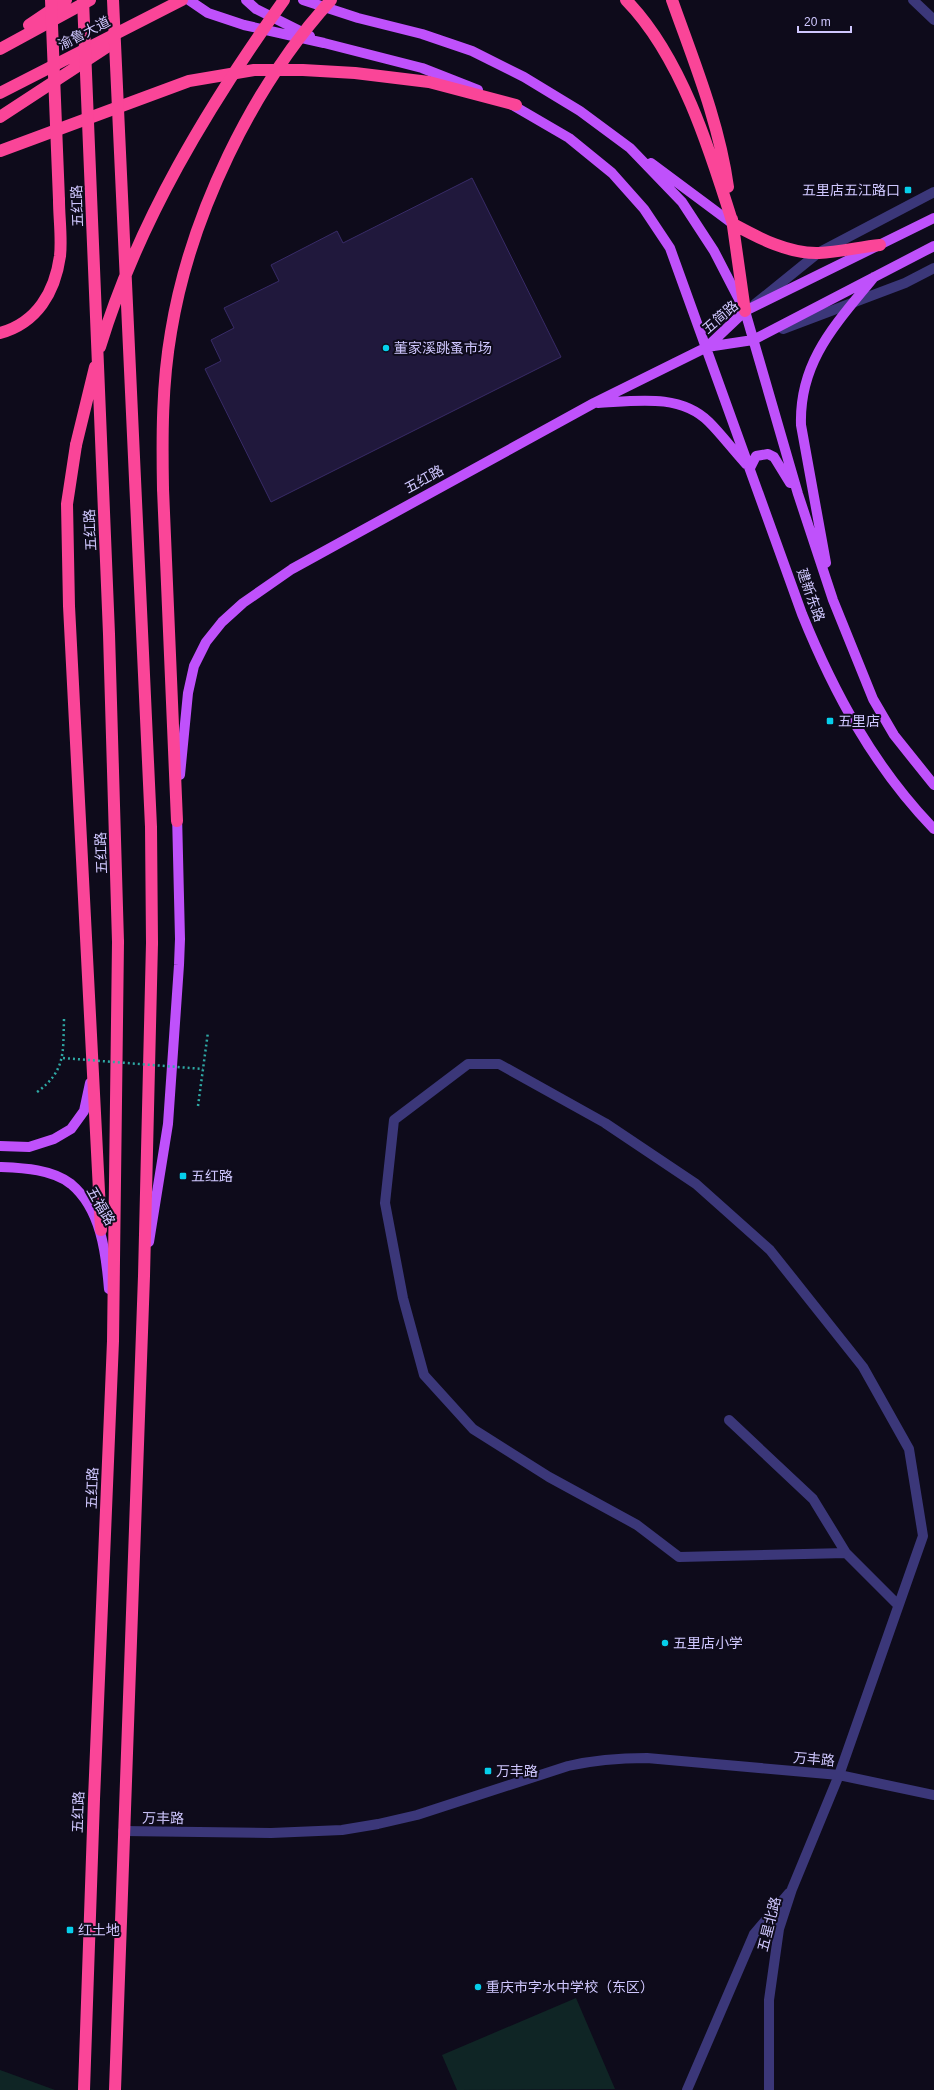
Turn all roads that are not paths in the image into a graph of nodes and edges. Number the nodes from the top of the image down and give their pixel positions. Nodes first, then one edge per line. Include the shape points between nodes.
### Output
1 (52, 0) edge
2 (66, 0) edge
3 (83, 0) edge
4 (90, 0) edge
5 (113, 0) edge
6 (182, 0) edge
7 (189, 0) edge
8 (246, 0) edge
9 (284, 0) edge
10 (303, 0) edge
11 (331, 0) edge
12 (626, 0) edge
13 (672, 0) edge
14 (913, 0) edge
15 (162, 11) junction
16 (934, 20) edge
17 (324, 43) junction
18 (0, 45) edge
19 (0, 49) edge
20 (0, 93) edge
21 (516, 105) junction
22 (0, 117) edge
23 (630, 148) junction
24 (0, 150) edge
25 (934, 192) edge
26 (934, 218) edge
27 (733, 224) junction
28 (880, 245) junction
29 (934, 246) edge
30 (818, 253) junction
31 (934, 268) edge
32 (874, 277) junction
33 (854, 302) junction
34 (745, 311) junction
35 (0, 333) edge
36 (753, 340) junction
37 (707, 347) junction
38 (594, 403) junction
39 (750, 468) junction
40 (798, 494) junction
41 (833, 600) junction
42 (934, 785) edge
43 (177, 821) junction
44 (934, 829) edge
45 (92, 1054) junction
46 (0, 1146) edge
47 (0, 1167) edge
48 (101, 1230) junction
49 (144, 1276) junction
50 (113, 1341) junction
51 (729, 1420) dead end
52 (846, 1553) junction
53 (898, 1605) junction
54 (839, 1775) junction
55 (934, 1795) edge
56 (123, 1831) junction
57 (792, 1889) junction
58 (84, 2090) edge
59 (115, 2090) edge
60 (687, 2090) edge
61 (769, 2090) edge

1 - 35 highway, bridge via 60,255 52,290 32,318
2 - 18 highway
3 - 50 highway, 五红路, bridge via 110,642 118,942
4 - 19 highway, 渝鲁大道, bridge
5 - 49 highway, 五红路, bridge via 151,827 152,943
6 - 15 highway, 渝鲁大道
7 - 17 main road via 208,13 244,25
8 - 17 main road via 256,9
9 - 45 highway, bridge via 251,46 204,122 150,220 114,303 88,389 76,445 67,504 68,606
10 - 23 main road via 472,51 524,77 580,111
11 - 43 highway, bridge via 315,17 273,77 212,188 189,257 171,332 162,415
12 - 27 highway via 652,31 680,81 713,160
13 - 27 highway via 712,111 725,163
14 - 16 street
15 - 20 highway, 渝鲁大道, bridge
15 - 22 highway, bridge
17 - 21 main road, 建新东路 via 422,68
21 - 24 highway via 429,82 355,73 254,70 189,81
21 - 37 main road, 建新东路 via 569,138 612,173 644,209 670,248
23 - 27 main road
23 - 34 main road, 建新东路 via 682,202 714,251
25 - 30 street
26 - 28 main road, 五简路
27 - 30 highway via 762,240 785,248
27 - 34 highway
28 - 30 highway
28 - 34 main road, 五简路
29 - 32 main road, 五简路
30 - 34 street
31 - 33 street via 905,283
32 - 33 main road
32 - 36 main road, 五简路
33 - 36 street
33 - 41 main road via 833,326 810,365 800,405 800,425
34 - 36 main road, 建新东路
34 - 37 main road, 五简路
36 - 37 main road, 五简路
36 - 40 main road, 建新东路
37 - 38 main road, 五红路
37 - 39 main road, 建新东路
38 - 39 main road via 652,400 693,410 708,421
38 - 43 main road, 五红路 via 292,568 243,603 222,622 203,648 194,666 188,693
39 - 40 main road via 756,456 768,454 774,457
39 - 44 main road, 建新东路 via 802,614 846,710 894,783
40 - 41 main road, 建新东路
41 - 42 main road, 建新东路 via 873,698 894,735
43 - 49 main road, 五红路 via 180,939 168,1124
45 - 46 main road via 89,1093 84,1111 72,1129 54,1139 29,1147
45 - 48 highway
47 - 48 main road, 五福路 via 29,1168 51,1174 71,1184 84,1200
48 - 50 main road, 五福路 via 107,1261
49 - 56 highway, 五红路
50 - 58 highway, 五红路
51 - 52 street via 814,1499
52 - 53 street
52 - 53 street, 五星北路 via 679,1557 637,1525 549,1477 473,1429 424,1375 403,1298 385,1203 394,1120 468,1064 499,1064 605,1123 696,1184 770,1250 863,1367 909,1449 923,1536
53 - 54 street, 五星北路
54 - 55 street, 万丰路
54 - 56 street, 万丰路 via 646,1758 617,1758 592,1760 568,1766 417,1814 342,1830 271,1833
54 - 57 street, 五星北路
56 - 59 highway, 五红路
57 - 60 street via 754,1934
57 - 61 street, 五星北路 via 779,1929 771,1980

